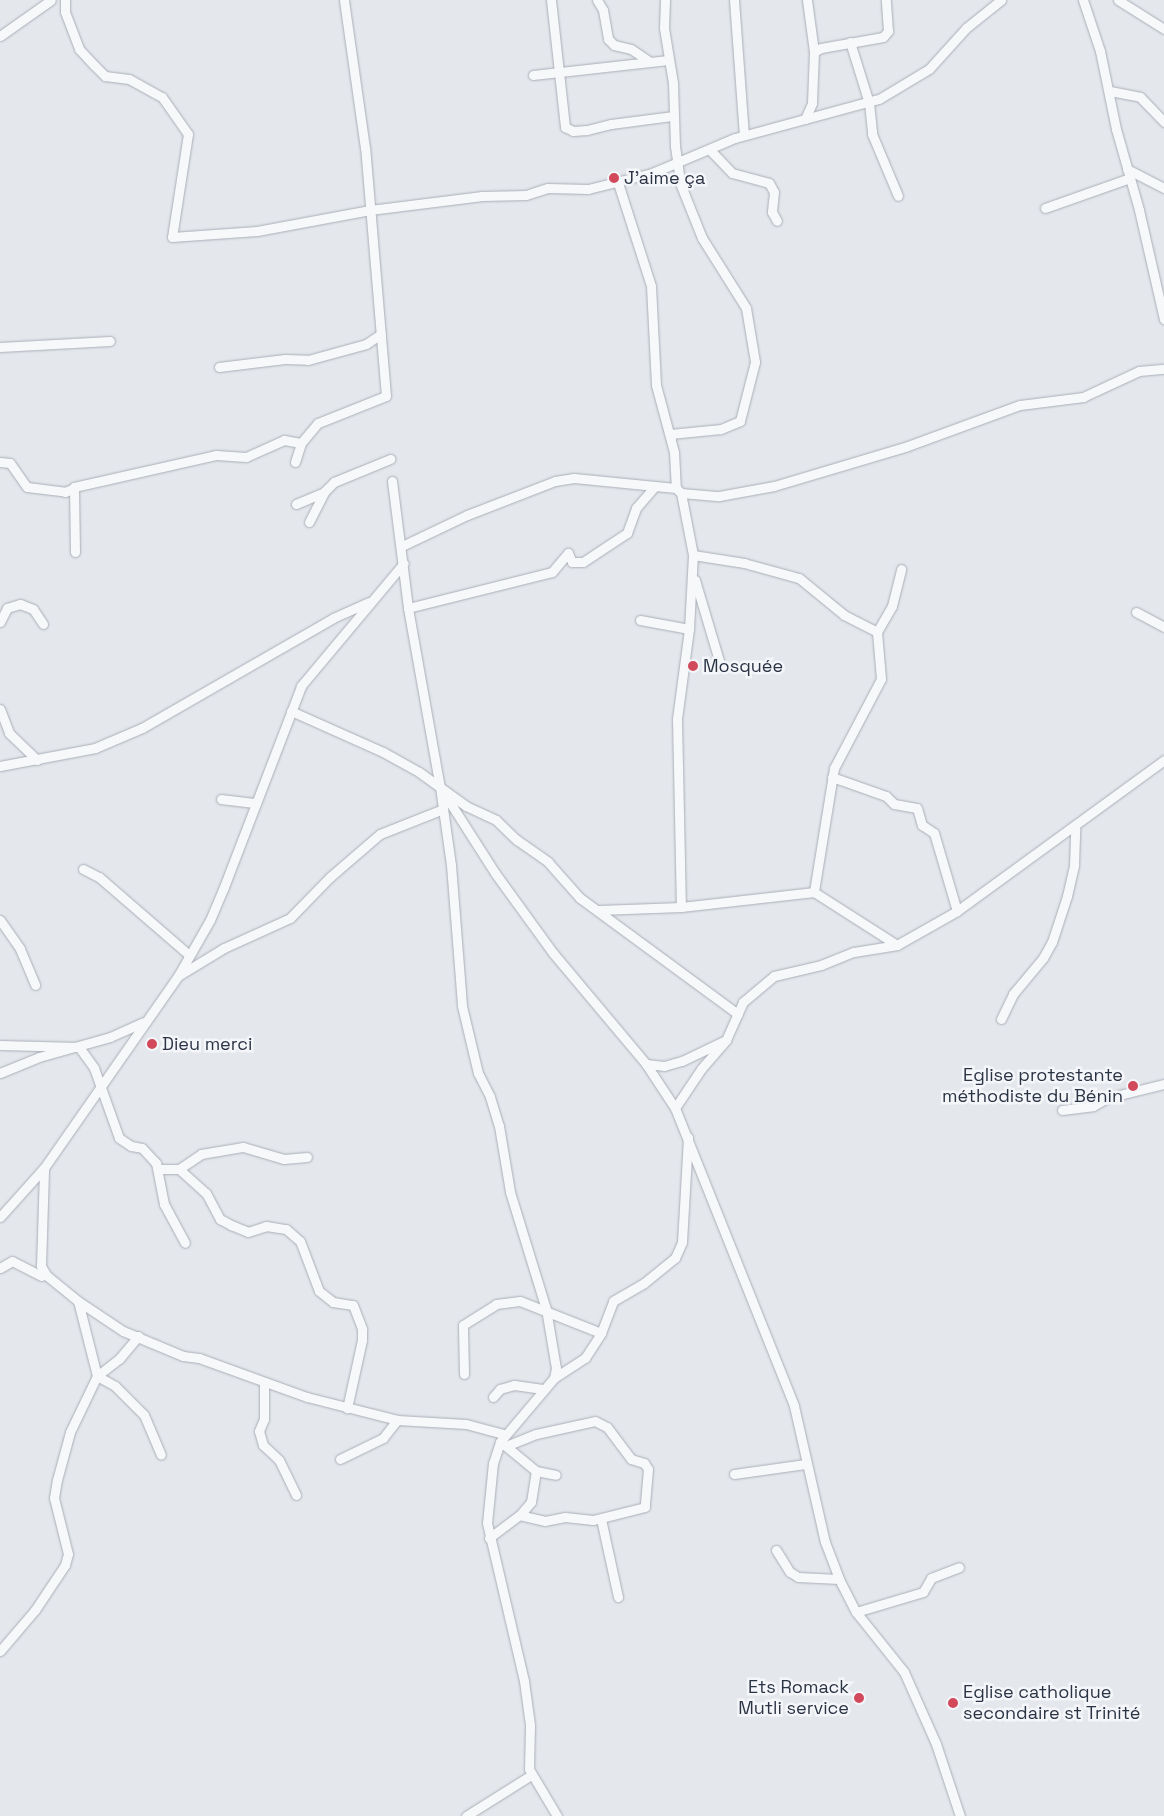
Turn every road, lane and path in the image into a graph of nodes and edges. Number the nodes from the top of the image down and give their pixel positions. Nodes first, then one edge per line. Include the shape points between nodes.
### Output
1 (50, 0) edge
2 (64, 0) edge
3 (344, 0) edge
4 (551, 0) edge
5 (597, 0) edge
6 (665, 0) edge
7 (734, 0) edge
8 (807, 0) edge
9 (886, 0) edge
10 (1001, 0) edge
11 (1084, 0) edge
12 (1118, 0) edge
13 (1164, 29) edge
14 (0, 36) edge
15 (850, 42) junction
16 (814, 52) junction
17 (668, 60) junction
18 (650, 62) junction
19 (558, 72) junction
20 (532, 75) dead end
21 (1110, 91) junction
22 (869, 102) junction
23 (673, 116) junction
24 (805, 119) junction
25 (1164, 122) edge
26 (744, 135) junction
27 (710, 150) junction
28 (677, 165) junction
29 (1128, 174) junction
30 (618, 183) junction
31 (1164, 188) edge
32 (898, 196) dead end
33 (1044, 208) dead end
34 (370, 210) junction
35 (777, 221) dead end
36 (1164, 318) edge
37 (381, 334) junction
38 (110, 341) dead end
39 (0, 347) edge
40 (219, 367) dead end
41 (1164, 369) edge
42 (301, 443) junction
43 (674, 452) junction
44 (390, 459) dead end
45 (0, 462) edge
46 (295, 462) dead end
47 (392, 481) dead end
48 (654, 487) junction
49 (72, 489) junction
50 (678, 491) junction
51 (324, 492) junction
52 (296, 504) dead end
53 (309, 522) dead end
54 (402, 546) junction
55 (74, 552) dead end
56 (694, 555) junction
57 (404, 563) junction
58 (901, 569) dead end
59 (694, 575) junction
60 (370, 602) junction
61 (408, 608) junction
62 (1136, 612) dead end
63 (640, 620) dead end
64 (0, 622) edge
65 (43, 624) dead end
66 (1164, 627) edge
67 (689, 629) junction
68 (878, 632) junction
69 (721, 667) dead end
70 (0, 709) edge
71 (291, 711) junction
72 (37, 760) junction
73 (1164, 760) edge
74 (0, 766) edge
75 (832, 777) junction
76 (440, 787) junction
77 (221, 799) dead end
78 (256, 803) junction
79 (443, 809) junction
80 (1075, 828) junction
81 (83, 869) dead end
82 (814, 892) junction
83 (681, 907) junction
84 (599, 910) junction
85 (957, 911) junction
86 (0, 920) edge
87 (897, 945) junction
88 (190, 955) junction
89 (178, 976) junction
90 (35, 985) dead end
91 (738, 1014) junction
92 (1001, 1019) dead end
93 (145, 1021) junction
94 (726, 1040) junction
95 (0, 1045) edge
96 (27, 1045) junction
97 (79, 1047) junction
98 (40, 1057) junction
99 (646, 1064) junction
100 (0, 1073) edge
101 (1164, 1084) edge
102 (101, 1090) junction
103 (675, 1108) junction
104 (1062, 1110) dead end
105 (688, 1136) junction
106 (307, 1157) dead end
107 (44, 1168) junction
108 (158, 1169) junction
109 (179, 1169) junction
110 (0, 1217) edge
111 (185, 1242) dead end
112 (0, 1268) edge
113 (41, 1276) dead end
114 (78, 1302) junction
115 (546, 1310) junction
116 (601, 1334) junction
117 (138, 1336) junction
118 (464, 1374) dead end
119 (97, 1376) junction
120 (554, 1378) junction
121 (264, 1383) junction
122 (543, 1389) junction
123 (493, 1397) dead end
124 (347, 1408) junction
125 (397, 1420) junction
126 (504, 1441) junction
127 (161, 1455) dead end
128 (340, 1459) dead end
129 (805, 1464) junction
130 (536, 1471) junction
131 (734, 1474) dead end
132 (556, 1475) dead end
133 (296, 1495) dead end
134 (520, 1515) junction
135 (601, 1519) junction
136 (489, 1538) junction
137 (776, 1550) dead end
138 (959, 1567) dead end
139 (839, 1579) junction
140 (618, 1597) dead end
141 (856, 1612) junction
142 (0, 1650) edge
143 (531, 1775) junction
144 (466, 1816) edge
145 (557, 1816) edge
146 (960, 1816) edge

1 - 14 street
2 - 34 street via 78,48 105,76 129,79 162,97 188,134 172,237 257,231
3 - 34 street via 360,104
4 - 19 street
5 - 18 street via 603,10 608,39
6 - 17 street
7 - 26 street
8 - 16 street
9 - 15 street via 888,31 874,39
10 - 22 street via 966,28 929,69
11 - 21 street
12 - 13 street
15 - 16 street
15 - 22 street
16 - 24 street via 812,104
17 - 18 street
17 - 23 street via 673,82
18 - 19 street
19 - 20 street
19 - 23 street via 565,127 573,131
21 - 25 street via 1120,90 1140,97
21 - 29 street
22 - 24 street
22 - 32 street via 872,134
23 - 28 street
24 - 26 street
26 - 27 street
27 - 28 street
27 - 35 street via 732,173 769,184 774,192 772,212
28 - 30 street
28 - 43 street via 680,183 702,238 746,308 755,362 740,421 721,429 670,434
29 - 31 street
29 - 33 street
29 - 36 street
30 - 34 street via 588,189 548,188 526,195 482,196
30 - 43 street via 649,276 656,385
34 - 37 street
37 - 40 street via 366,344 308,360 285,359
37 - 42 street via 386,396 322,421
38 - 39 street
41 - 50 street via 1138,371 1083,397 1020,405 905,447 751,492 719,496
42 - 46 street
42 - 49 street via 284,440 246,457 216,455
43 - 50 street
44 - 51 street via 334,482
45 - 49 street via 10,462 27,487 65,492
47 - 54 street
48 - 50 street
48 - 54 street via 574,478 555,481
48 - 61 street via 636,508 626,533 583,562 572,562 568,554 552,572
49 - 55 street
50 - 56 street
51 - 52 street
51 - 53 street
54 - 57 street
56 - 59 street
56 - 68 street via 744,563 798,578 844,615
57 - 60 street
57 - 61 street
58 - 68 street via 892,606
59 - 67 street
59 - 69 street
60 - 71 street via 301,686
60 - 72 street via 333,618 142,728 95,748
61 - 76 street
62 - 66 street
63 - 67 street
64 - 65 street via 7,608 20,604 33,609
67 - 83 street via 677,719
68 - 75 street via 881,679 838,759
70 - 72 street via 9,733
71 - 76 street via 383,752
71 - 78 street
72 - 74 street
73 - 80 street via 1136,778
75 - 82 street
75 - 85 street via 886,796 894,804 917,808 922,825 934,833
76 - 79 street
76 - 84 street via 466,806 496,820 548,862 580,898
76 - 99 street via 495,873 554,954
77 - 78 street
78 - 88 street via 217,903
79 - 89 street via 380,834 330,877 290,918 224,948
79 - 115 street via 462,1006 478,1073 500,1126 510,1192
80 - 85 street
80 - 92 street via 1074,865 1052,942 1013,994
81 - 88 street via 99,877
82 - 83 street
82 - 87 street
83 - 84 street
84 - 91 street
85 - 87 street
86 - 90 street via 20,950
87 - 91 street via 854,952 821,965 774,976 743,1002
88 - 89 street
89 - 93 street
91 - 94 street
93 - 97 street via 128,1031
93 - 102 street
94 - 99 street via 682,1061 664,1066
94 - 103 street via 701,1069
95 - 96 street
96 - 97 street
96 - 98 street
97 - 98 street
97 - 102 street via 91,1061
98 - 100 street
99 - 103 street
101 - 104 street via 1108,1098 1093,1106
102 - 107 street
102 - 108 street via 119,1138 131,1146 142,1148
103 - 105 street
105 - 116 street via 680,1248 675,1258 658,1272 613,1301
105 - 129 street via 794,1406
106 - 109 street via 284,1160 243,1147 201,1154
107 - 110 street
107 - 114 street via 41,1266 47,1276
108 - 109 street
108 - 111 street via 164,1204
109 - 124 street via 206,1193 220,1219 230,1225 248,1232 266,1226 286,1229 300,1241 319,1291 333,1302 353,1305 362,1329 362,1340
112 - 113 street via 12,1261
114 - 117 street via 123,1331
114 - 119 street
115 - 116 street
115 - 118 street via 508,1300 463,1325
115 - 120 street via 556,1368
116 - 120 street via 581,1362
117 - 119 street via 119,1359
117 - 121 street via 182,1356 199,1358
119 - 127 street via 115,1386 144,1415
119 - 142 street via 70,1432 57,1480 54,1498 68,1554 65,1565 35,1610
120 - 122 street
121 - 124 street
121 - 133 street via 264,1419 259,1431 263,1445 279,1460
122 - 123 street via 514,1385 500,1390
122 - 126 street
124 - 125 street
125 - 126 street via 466,1424
125 - 128 street via 383,1438
126 - 130 street via 529,1468
126 - 135 street via 595,1421 607,1427 631,1459 644,1463 648,1469 645,1507
126 - 136 street via 489,1492
129 - 131 street
129 - 139 street via 825,1542
130 - 132 street
130 - 134 street via 531,1502
134 - 135 street via 545,1521 565,1516
134 - 136 street
135 - 140 street
136 - 143 street via 524,1681 530,1725 528,1761
137 - 139 street via 790,1572 798,1577
138 - 141 street via 931,1578 923,1592
139 - 141 street
141 - 146 street via 904,1672 936,1744
143 - 144 street
143 - 145 street

